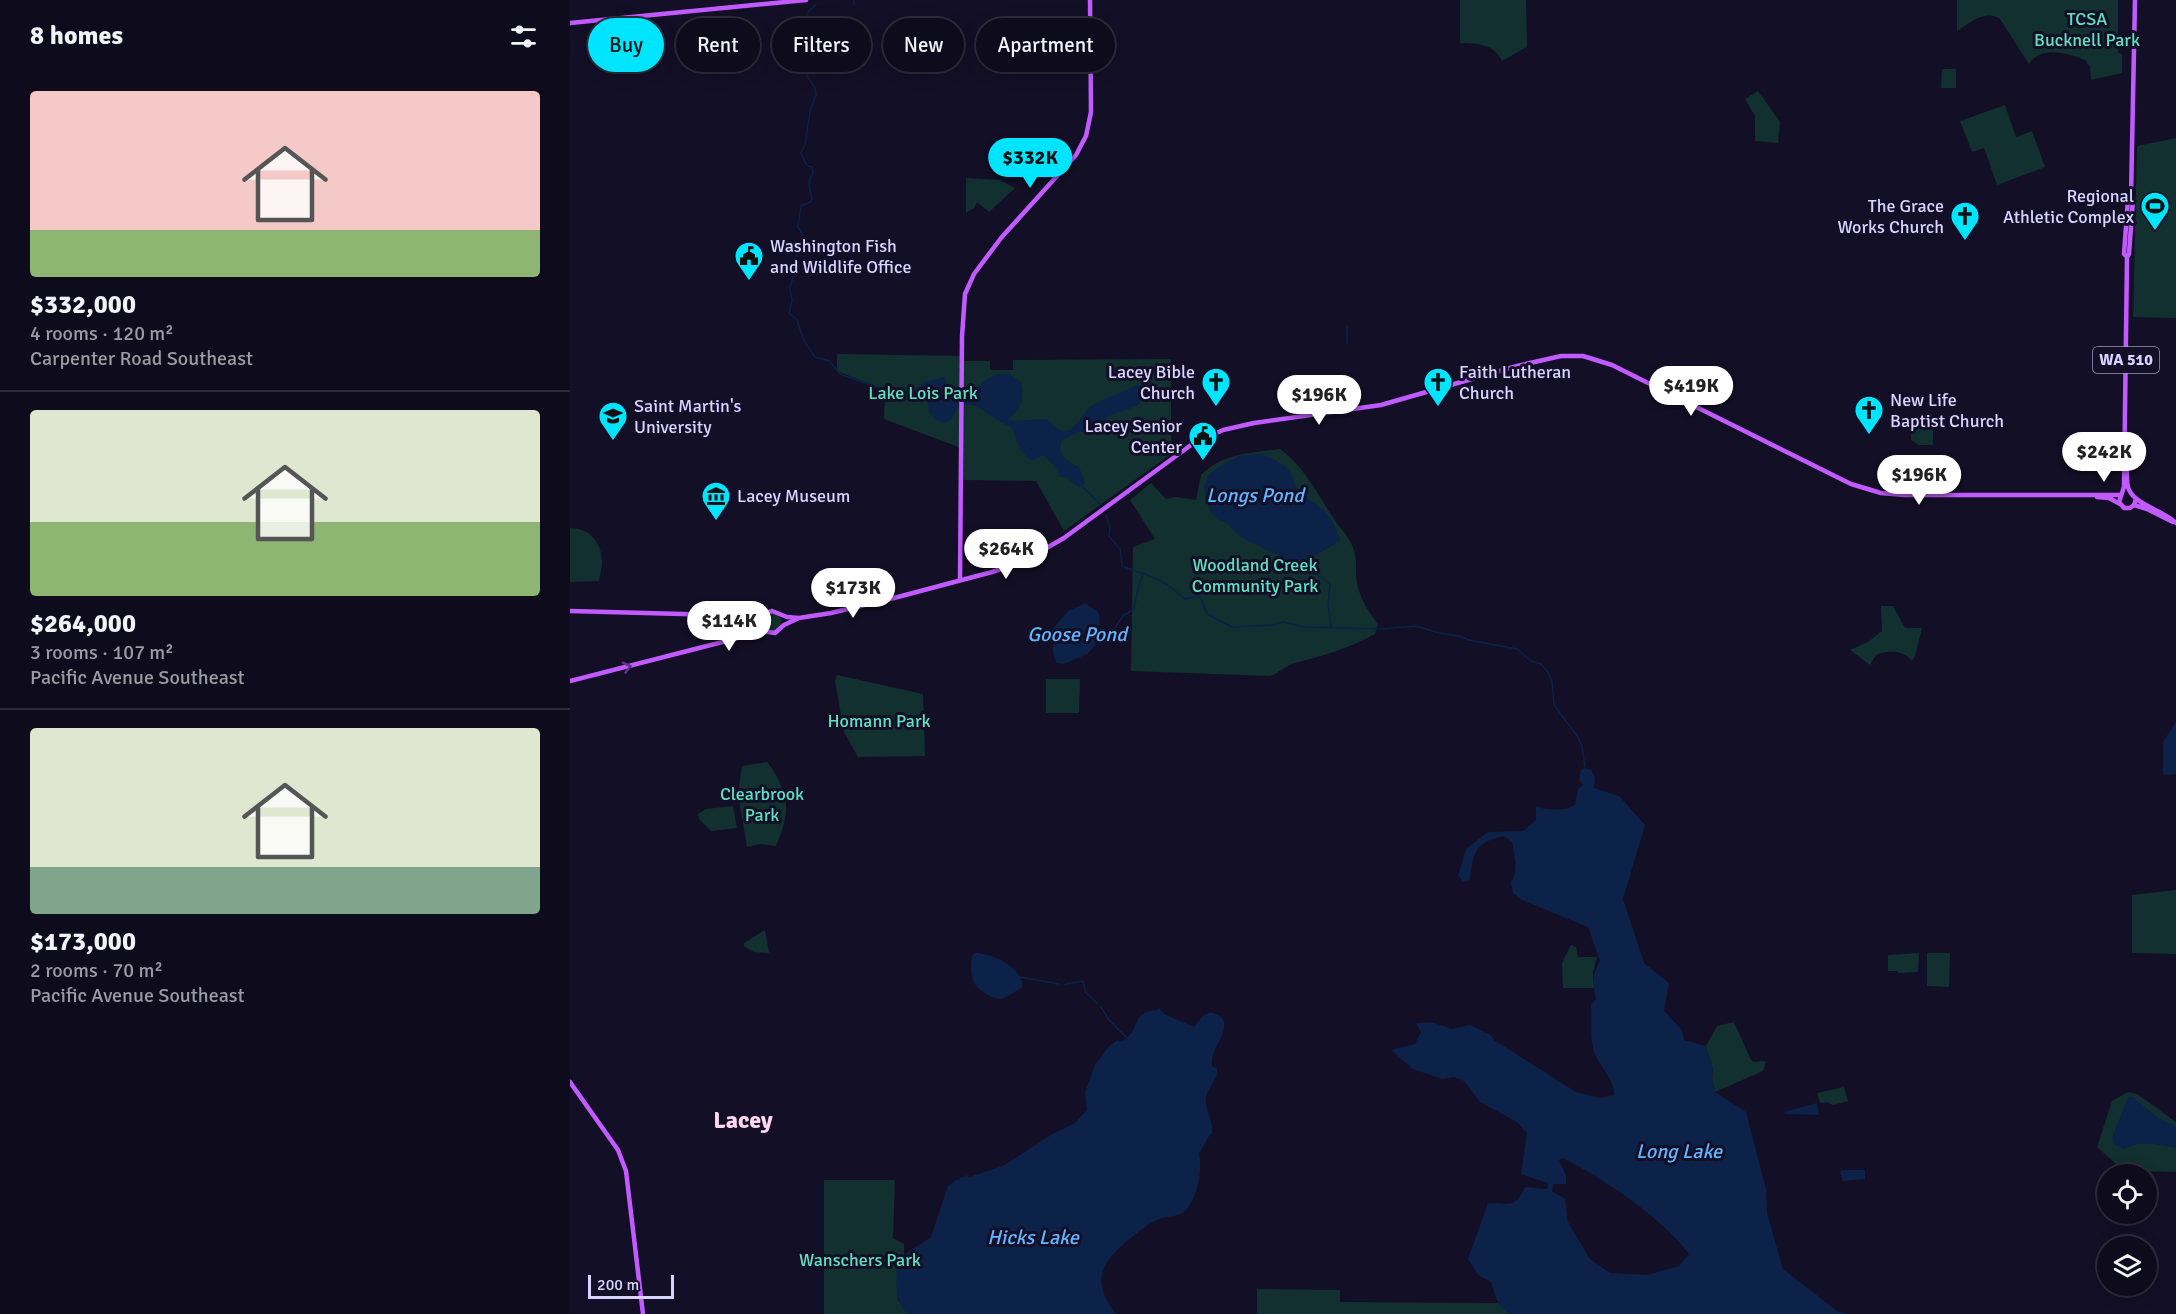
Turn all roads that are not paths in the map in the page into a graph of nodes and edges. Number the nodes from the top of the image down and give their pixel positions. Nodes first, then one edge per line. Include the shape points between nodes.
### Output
1 (806, 0) edge
2 (1090, 0) edge
3 (2135, 0) edge
4 (570, 22) edge
5 (2125, 464) junction
6 (2132, 493) junction
7 (2121, 495) junction
8 (2089, 496) junction
9 (2136, 499) junction
10 (2120, 504) junction
11 (2134, 506) junction
12 (2176, 523) edge
13 (960, 580) junction
14 (570, 611) edge
15 (763, 614) junction
16 (779, 615) junction
17 (800, 618) junction
18 (782, 626) junction
19 (764, 631) junction
20 (570, 681) edge
21 (570, 1082) edge
22 (643, 1314) edge

1 - 4 main road
2 - 13 main road via 1091,112 1086,136 1076,155 974,274 964,302
3 - 5 main road, WA 510
5 - 6 main road, WA 510 via 2127,486
5 - 7 main road, WA 510
6 - 7 main road
6 - 9 main road, WA 510
7 - 8 main road
7 - 10 main road, WA 510
8 - 10 main road via 2109,498
8 - 13 main road via 1904,495 1872,491 1612,365 1561,356 1381,405 1218,432 1191,446 1047,549 1007,567
9 - 11 main road
9 - 12 main road, WA 510
10 - 11 main road, WA 510 via 2127,509
11 - 12 main road, WA 510
13 - 17 main road
14 - 15 main road
15 - 16 main road via 772,611
15 - 19 main road via 760,623
16 - 17 main road
16 - 18 main road
17 - 18 main road
18 - 19 main road via 775,633
20 -> 19 main road
21 - 22 main road via 618,1150 626,1171

